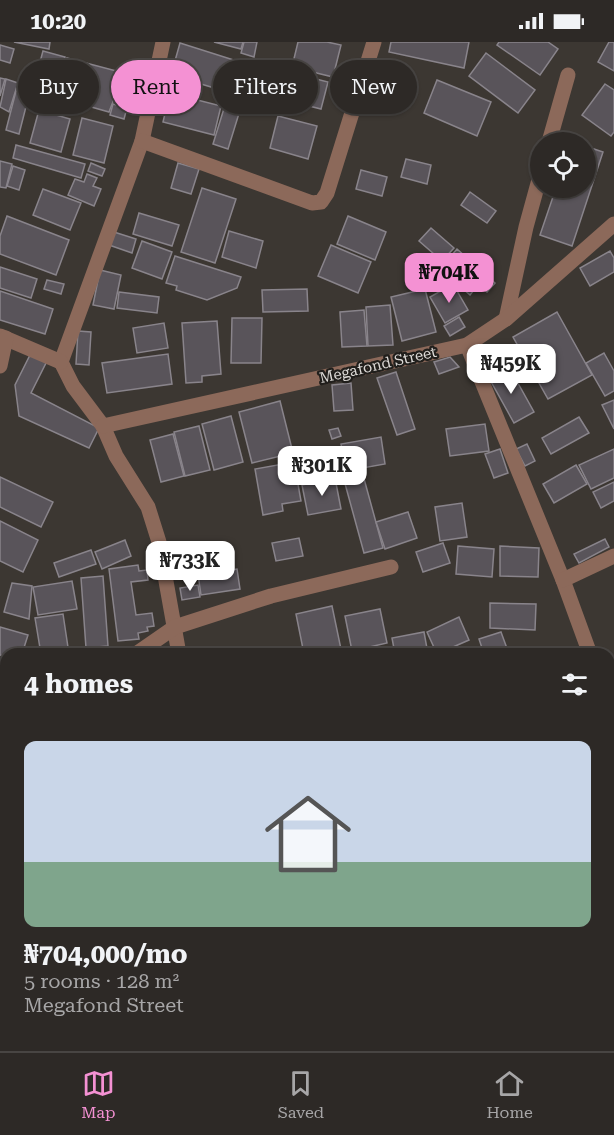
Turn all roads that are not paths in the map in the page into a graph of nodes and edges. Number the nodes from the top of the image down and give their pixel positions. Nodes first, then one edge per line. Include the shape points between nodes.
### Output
1 (163, 42) edge
2 (374, 42) edge
3 (568, 75) dead end
4 (552, 132) edge
5 (142, 141) junction
6 (534, 198) edge
7 (612, 233) edge
8 (506, 319) junction
9 (3, 337) edge
10 (467, 345) junction
11 (61, 362) junction
12 (0, 366) edge
13 (103, 426) junction
14 (614, 556) edge
15 (391, 567) dead end
16 (563, 580) junction
17 (175, 627) junction
18 (145, 648) edge
19 (178, 648) edge
20 (588, 648) edge

1 - 5 street
2 - 5 street via 321,202 312,203
3 - 4 street
5 - 11 street
6 - 8 street
7 - 8 street, Megafond Street
8 - 10 street, Megafond Street
9 - 11 street
9 - 12 street
10 - 13 street, Megafond Street
10 - 16 street
11 - 13 street via 73,386
13 - 17 street via 148,507 159,542
14 - 16 street
15 - 17 street via 271,596
16 - 20 street
17 - 18 street
17 - 19 street

